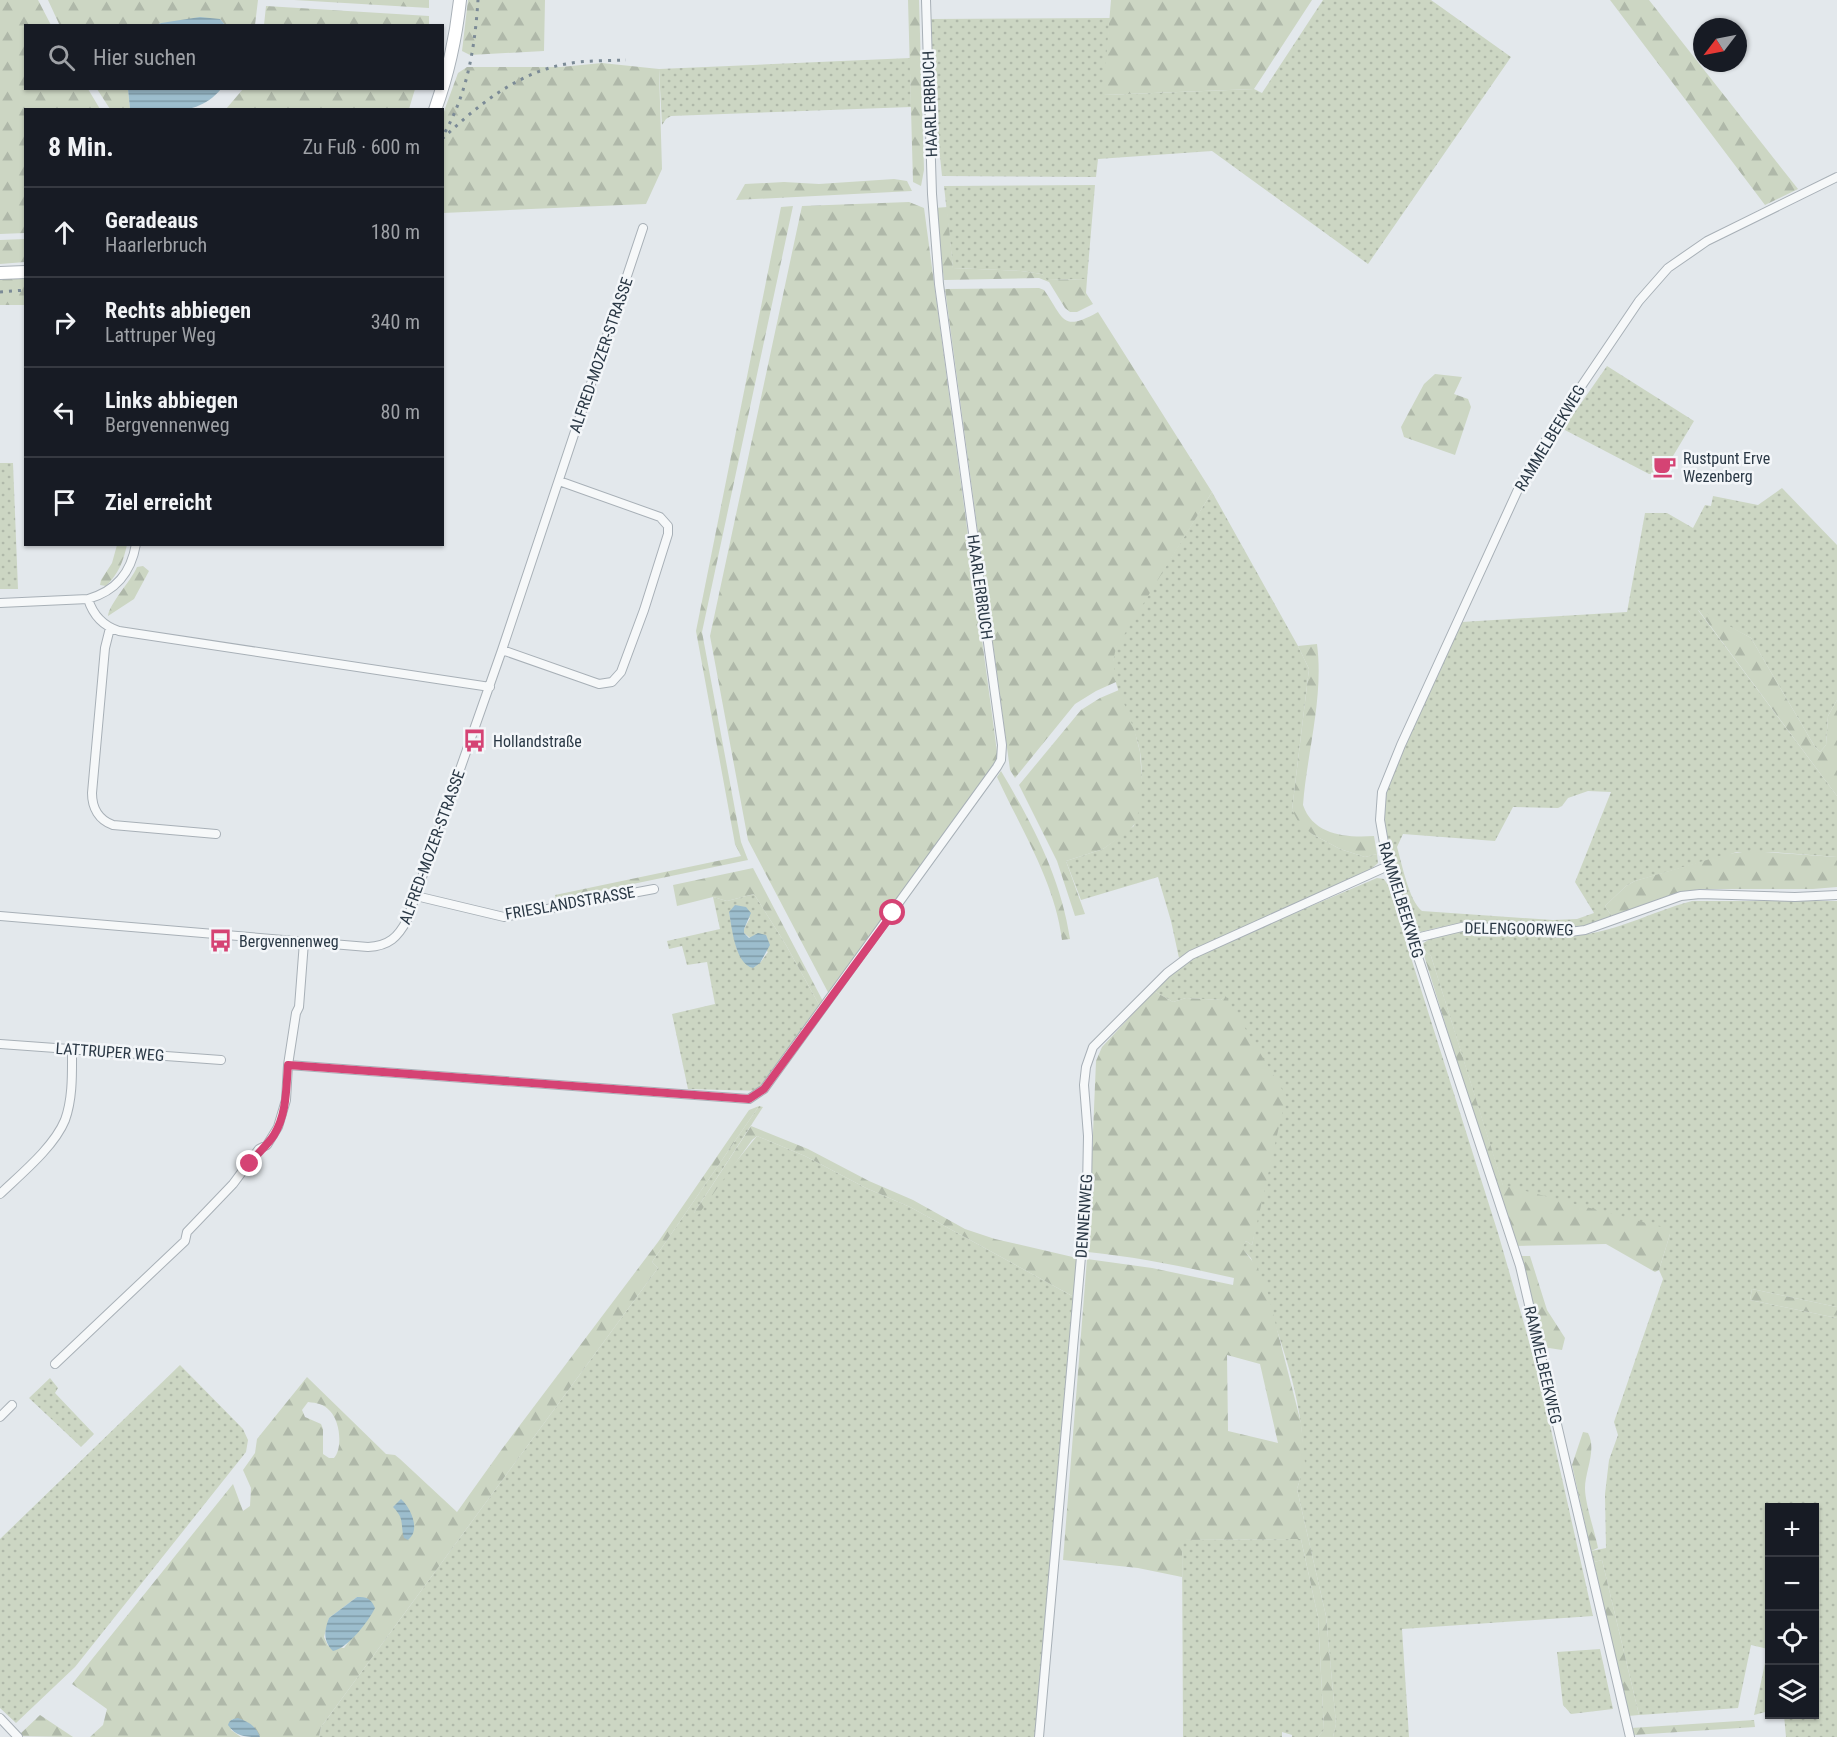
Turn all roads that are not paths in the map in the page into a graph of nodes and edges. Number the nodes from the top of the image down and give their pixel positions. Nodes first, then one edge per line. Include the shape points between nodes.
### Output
1 (460, 0) edge
2 (926, 0) edge
3 (444, 83) edge
4 (442, 90) edge
5 (436, 108) edge
6 (1837, 177) edge
7 (643, 228) dead end
8 (24, 272) edge
9 (0, 273) edge
10 (559, 481) junction
11 (136, 546) edge
12 (87, 599) junction
13 (0, 603) edge
14 (110, 628) junction
15 (502, 650) junction
16 (490, 687) junction
17 (216, 834) dead end
18 (1388, 866) junction
19 (654, 889) dead end
20 (1837, 895) edge
21 (416, 896) junction
22 (0, 916) edge
23 (1412, 939) junction
24 (304, 942) junction
25 (0, 1044) edge
26 (72, 1050) junction
27 (221, 1060) dead end
28 (288, 1065) junction
29 (0, 1194) edge
30 (55, 1364) dead end
31 (12, 1405) dead end
32 (0, 1417) edge
33 (0, 1718) edge
34 (18, 1737) edge
35 (1039, 1737) edge
36 (1630, 1737) edge

1 - 3 main road
2 - 28 street, HAARLERBRUCH via 939,284 1002,752 997,767 756,1095 744,1099 708,1097
4 - 5 main road
6 - 18 street, RAMMELBEEKWEG via 1707,241 1668,268 1639,301 1553,428 1521,483 1382,792 1380,820
7 - 10 street, ALFRED-MOZER-STRASSE
8 - 9 main road
10 - 15 street, ALFRED-MOZER-STRASSE
10 - 15 street via 660,517 668,526 647,600 621,672 612,682 599,684
11 - 12 street via 122,580
12 - 13 street
12 - 14 street via 93,613
14 - 16 street
14 - 17 street via 92,794 94,808 113,825
15 - 16 street, ALFRED-MOZER-STRASSE
16 - 21 street, ALFRED-MOZER-STRASSE
18 - 23 street, RAMMELBEEKWEG
18 - 35 street, DENNENWEG via 1191,955 1093,1047 1084,1085 1087,1188
19 - 21 street, FRIESLANDSTRASSE via 504,917
20 - 23 street, DELENGOORWEG via 1680,896 1586,930 1562,933 1466,926
21 - 24 street, ALFRED-MOZER-STRASSE via 402,929 387,944 368,947
22 - 24 street, ALFRED-MOZER-STRASSE
23 - 36 street, RAMMELBEEKWEG via 1520,1266
24 - 28 street via 299,1007
25 - 26 street, LATTRUPER WEG
26 - 27 street, LATTRUPER WEG
26 - 29 street via 65,1119 30,1165
28 - 30 street via 282,1117 267,1145 187,1232 185,1241
31 - 32 street
33 - 34 street

